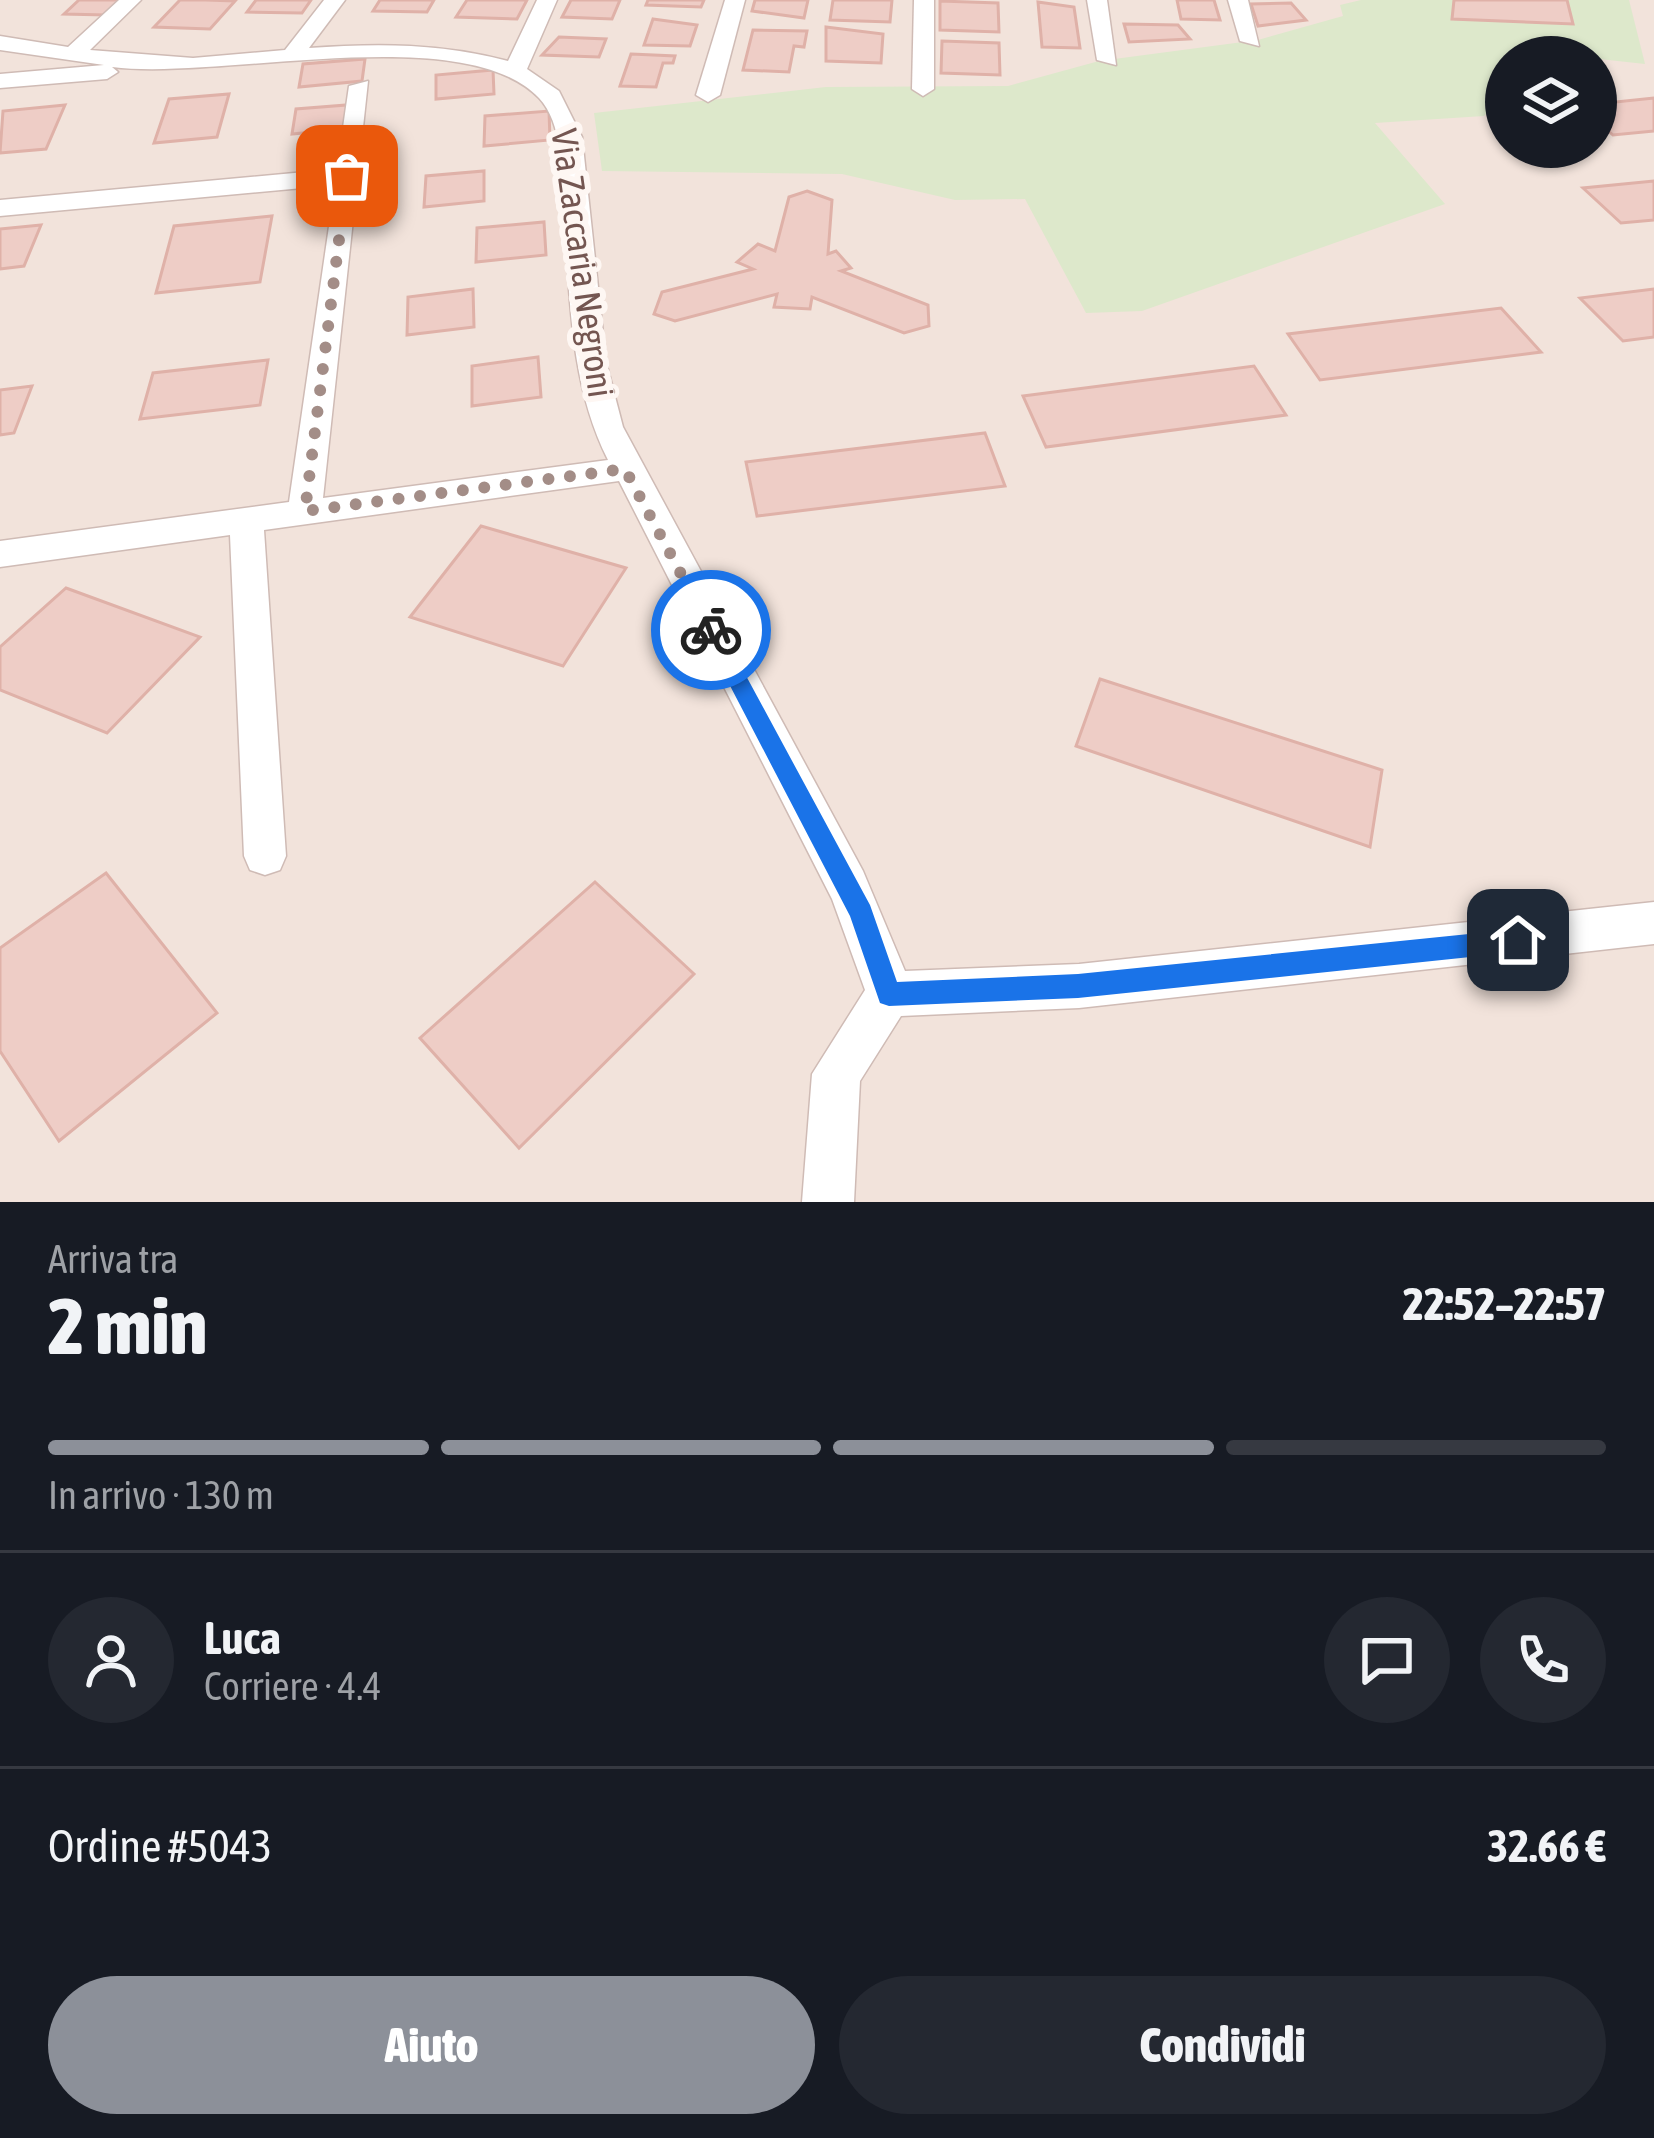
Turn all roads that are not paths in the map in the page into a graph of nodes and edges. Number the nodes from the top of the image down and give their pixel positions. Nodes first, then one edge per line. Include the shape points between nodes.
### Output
1 (131, 0) edge
2 (335, 0) edge
3 (548, 0) edge
4 (735, 0) edge
5 (924, 0) edge
6 (1097, 0) edge
7 (1238, 0) edge
8 (1251, 40) dead end
9 (0, 44) edge
10 (76, 52) junction
11 (291, 57) junction
12 (1108, 60) dead end
13 (188, 66) junction
14 (515, 71) junction
15 (0, 80) edge
16 (360, 86) dead end
17 (923, 89) dead end
18 (708, 95) dead end
19 (347, 176) junction
20 (0, 208) edge
21 (625, 469) junction
22 (305, 511) junction
23 (246, 520) junction
24 (0, 554) edge
25 (266, 856) dead end
26 (1654, 923) edge
27 (889, 994) junction
28 (828, 1202) edge

1 - 10 street
2 - 11 street
3 - 14 street
4 - 18 street
5 - 17 street
6 - 12 street
7 - 8 street
9 - 10 street, Via Zaccaria Negroni
10 - 13 street, Via Zaccaria Negroni
11 - 13 street, Via Zaccaria Negroni
11 - 14 street, Via Zaccaria Negroni via 422,52
13 - 15 street
14 - 21 street, Via Zaccaria Negroni via 554,99 568,124 591,362
16 - 19 street
19 - 20 street
19 - 22 street
21 - 22 street
21 - 27 street, Via Zaccaria Negroni via 848,885
22 - 23 street
23 - 24 street
23 - 25 street
26 - 27 street via 1078,986
27 - 28 street via 836,1074

